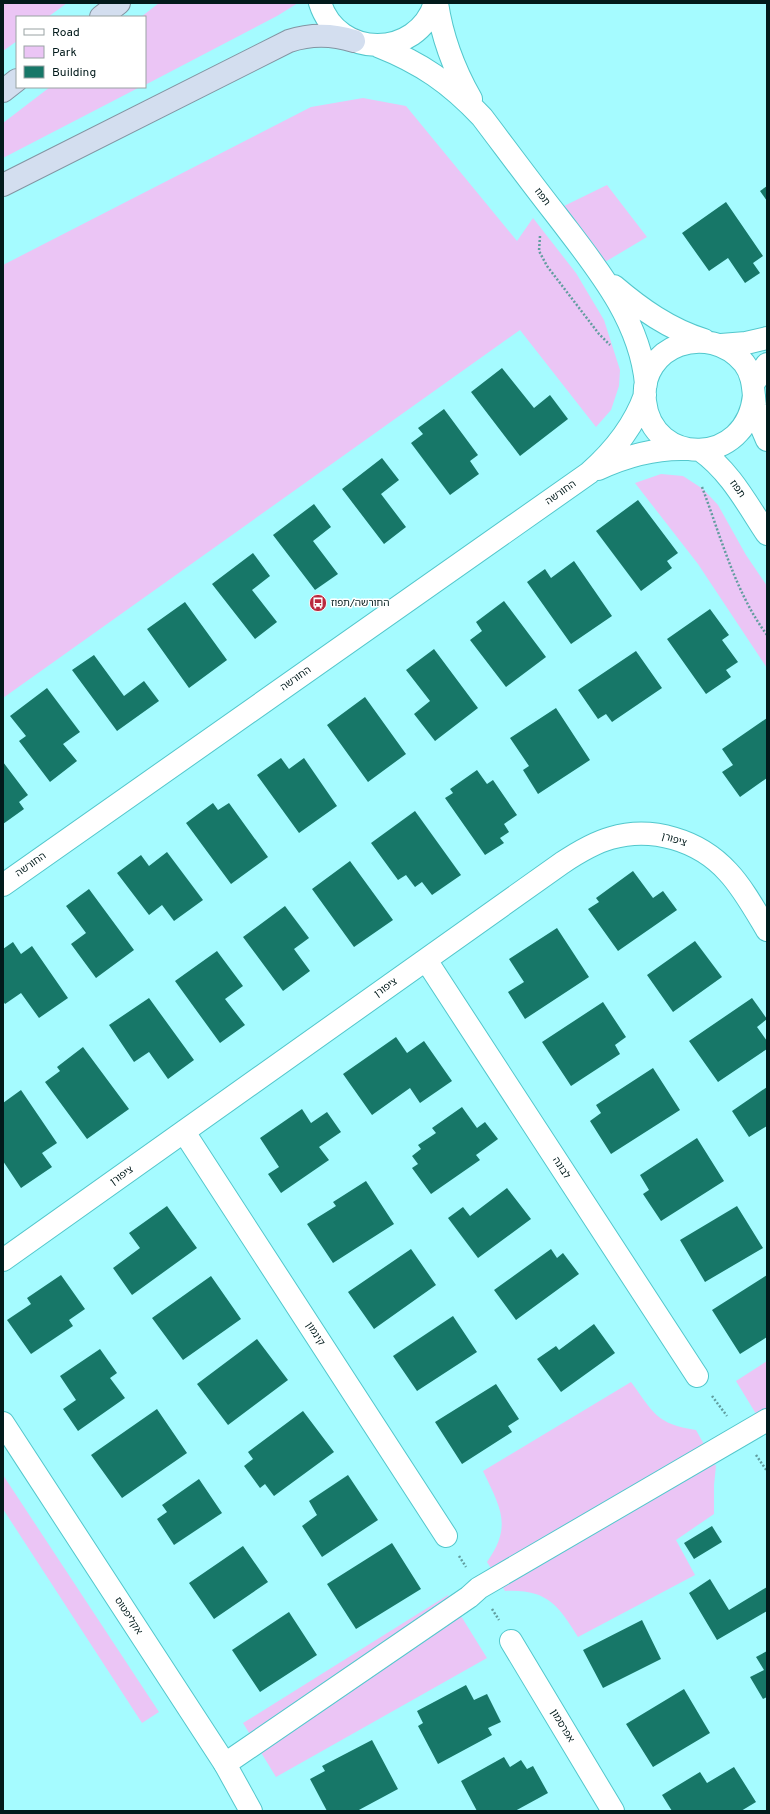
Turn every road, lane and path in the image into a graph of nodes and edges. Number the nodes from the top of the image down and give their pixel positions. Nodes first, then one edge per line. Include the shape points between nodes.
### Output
1 (119, 3) edge
2 (320, 3) edge
3 (436, 3) edge
4 (102, 16) edge
5 (354, 41) junction
6 (378, 46) junction
7 (16, 81) edge
8 (3, 91) edge
9 (482, 117) junction
10 (3, 185) edge
11 (553, 211) junction
12 (603, 276) junction
13 (767, 338) edge
14 (716, 343) junction
15 (611, 347) dead end
16 (767, 364) edge
17 (645, 390) junction
18 (754, 390) junction
19 (767, 440) edge
20 (694, 449) junction
21 (590, 473) junction
22 (702, 485) dead end
23 (767, 534) edge
24 (767, 635) edge
25 (3, 885) edge
26 (767, 930) edge
27 (426, 960) junction
28 (184, 1132) junction
29 (3, 1260) edge
30 (697, 1376) dead end
31 (767, 1420) edge
32 (3, 1423) edge
33 (446, 1536) dead end
34 (511, 1640) dead end
35 (225, 1764) junction
36 (251, 1811) edge
37 (613, 1811) edge

1 - 4 highway
2 - 5 street via 327,20 344,36
3 - 6 street via 428,20 411,36 390,45
3 - 9 street, תפוז via 453,62
5 - 6 street
5 - 10 highway via 315,36 288,41
6 - 9 street, תפוז via 406,58 435,75
7 - 8 highway
9 - 11 street, תפוז
11 - 12 street, תפוז
11 - 15 path via 540,236 539,250 547,266
12 - 14 street, תפוז via 661,321 689,335
12 - 17 street, תפוז via 636,340 644,368
13 - 14 street via 746,343
14 - 17 street via 688,342 669,350 654,364
14 - 18 street via 738,356 745,364
16 - 18 street
17 - 20 street via 649,416 661,434 678,446
17 - 21 street, החורשה via 640,408 628,430
18 - 19 street via 758,415
18 - 20 street via 750,416 738,434 721,446
20 - 21 street, החורשה via 670,448 645,453
20 - 23 street, תפוז via 721,468
21 - 25 street, החורשה
22 - 24 path via 736,578 756,620
26 - 27 street, ציפורן via 728,872 707,854 685,841 661,835 636,834 611,838 586,848
27 - 28 street, ציפורן
27 - 30 street, לבונה
28 - 29 street, ציפורן
28 - 33 street, קינמון
31 - 35 street via 479,1588
32 - 35 street, אקליפטוס
34 - 37 street, אפרסמון
35 - 36 street, אקליפטוס

